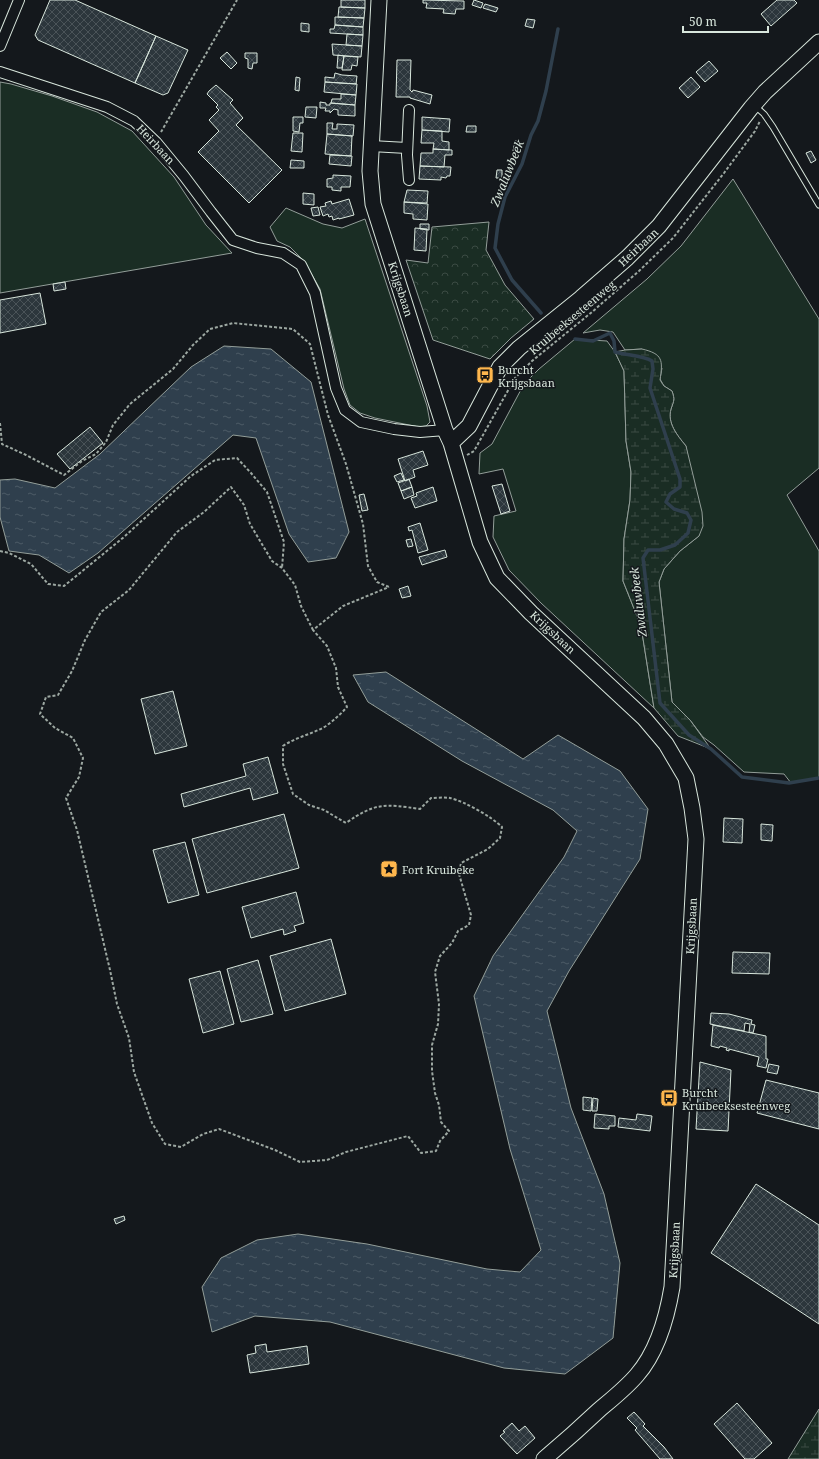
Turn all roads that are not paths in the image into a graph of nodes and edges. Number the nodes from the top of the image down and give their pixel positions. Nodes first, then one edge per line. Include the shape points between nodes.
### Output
1 (19, 0) edge
2 (379, 0) edge
3 (819, 42) edge
4 (0, 46) edge
5 (0, 72) edge
6 (759, 109) junction
7 (409, 110) dead end
8 (371, 146) junction
9 (407, 148) junction
10 (409, 180) dead end
11 (819, 205) edge
12 (448, 437) junction
13 (544, 1459) edge

1 - 4 street
2 - 8 main road, Krijgsbaan
3 - 6 main road, Heirbaan via 765,92
5 - 12 street, Heirbaan via 107,107 134,121 156,142 233,240 283,253 301,266 315,293 336,388 345,410 361,422
6 - 11 lane
6 - 12 main road, Heirbaan via 659,226 627,258 519,348 500,367 469,426
7 - 9 street
8 - 9 street
8 - 12 main road, Krijgsbaan via 373,204
9 - 10 street
12 - 13 main road, Krijgsbaan via 480,542 498,578 531,613 644,718 666,744 686,778 696,839 672,1288 668,1310 652,1351 638,1374

